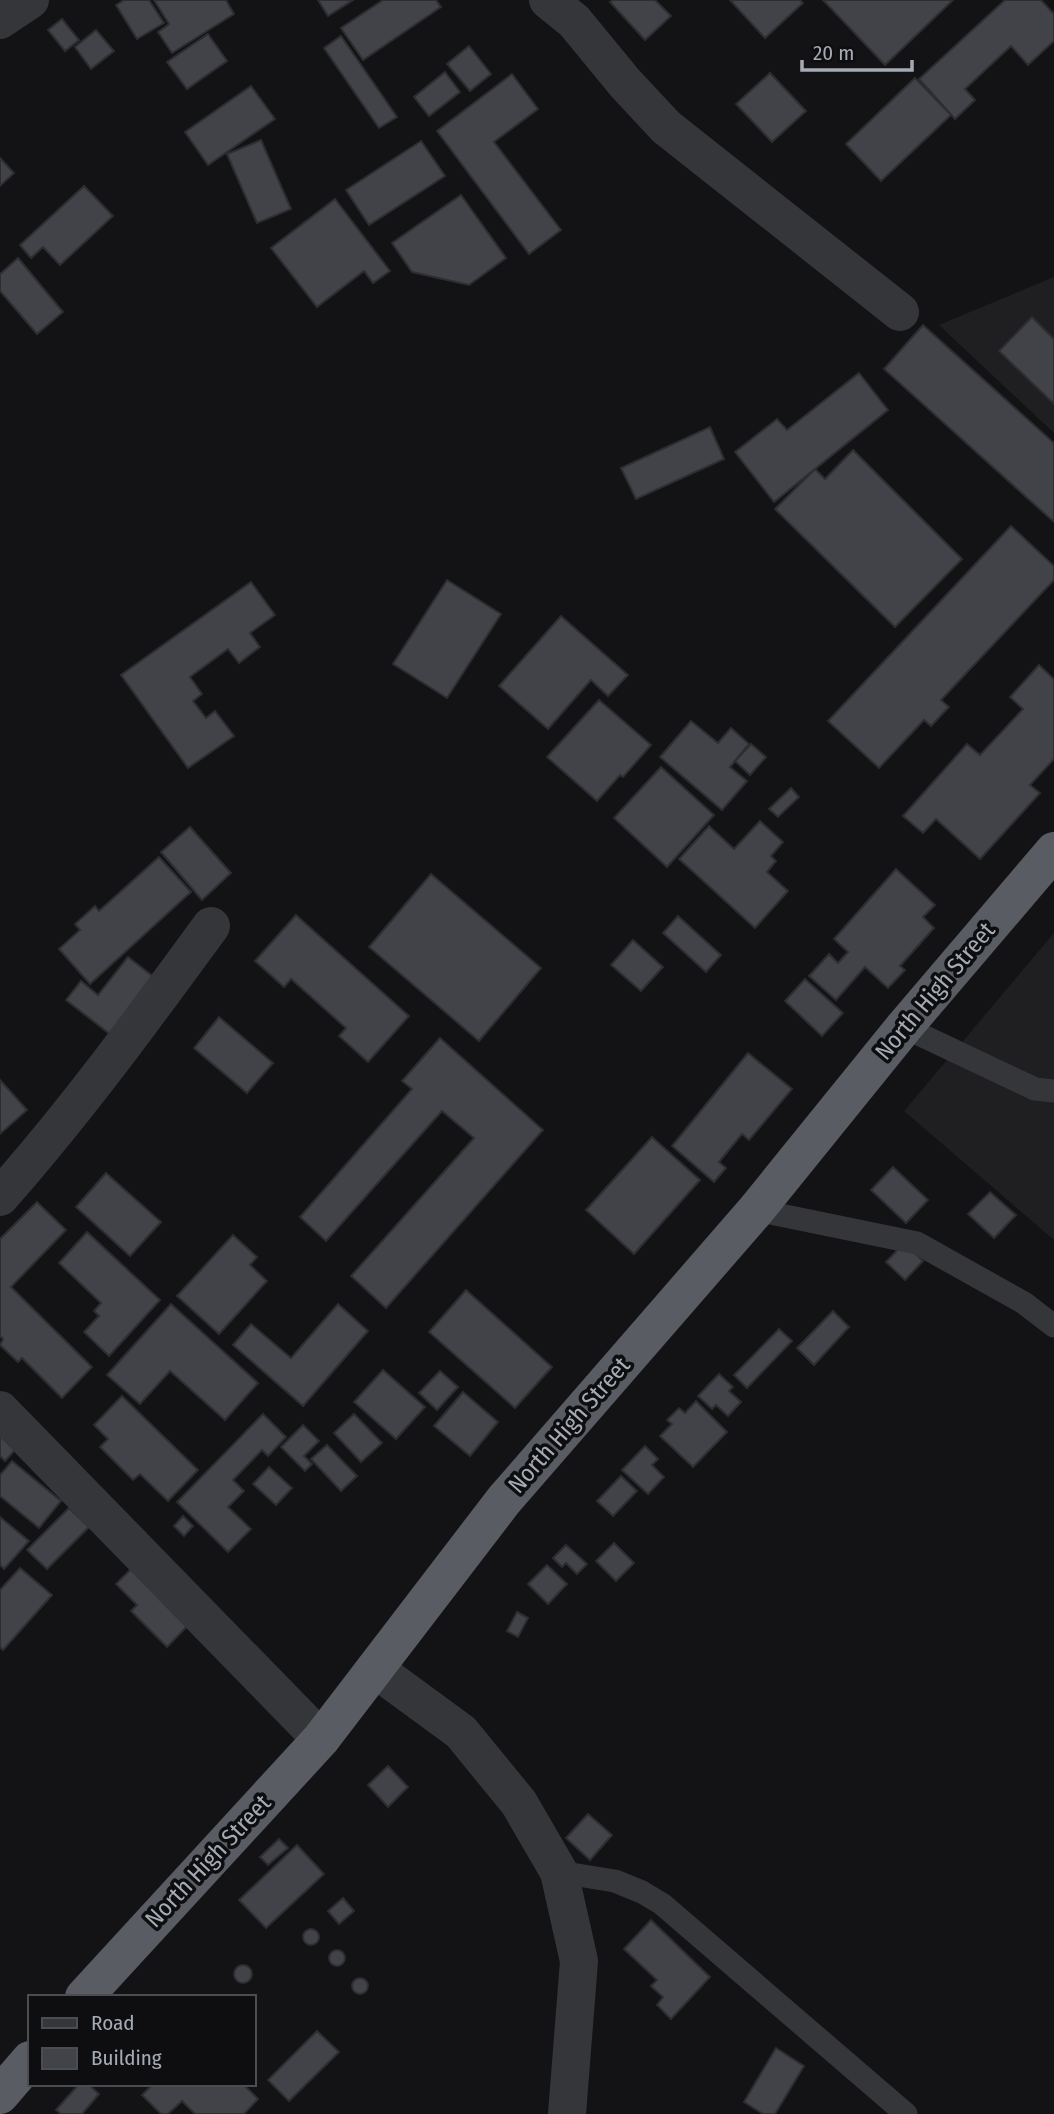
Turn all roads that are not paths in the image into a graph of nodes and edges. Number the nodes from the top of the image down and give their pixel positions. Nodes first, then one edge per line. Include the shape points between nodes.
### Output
1 (30, 0) edge
2 (548, 0) edge
3 (0, 20) edge
4 (900, 312) dead end
5 (1054, 851) edge
6 (211, 926) dead end
7 (904, 1027) junction
8 (1054, 1091) edge
9 (0, 1198) edge
10 (756, 1209) junction
11 (1054, 1326) edge
12 (0, 1410) edge
13 (375, 1669) junction
14 (321, 1740) junction
15 (559, 1872) junction
16 (86, 1995) edge
17 (28, 2062) edge
18 (0, 2095) edge
19 (567, 2114) edge
20 (906, 2114) edge

1 - 3 street
2 - 4 street via 573,21 666,127
5 - 7 highway, North High Street
6 - 9 street via 60,1127
7 - 8 lane via 1035,1089
7 - 10 highway, North High Street
10 - 11 lane via 917,1243 1024,1303
10 - 13 highway, North High Street via 504,1500
12 - 14 street
13 - 14 highway, North High Street
13 - 15 street via 461,1732 519,1803
14 - 16 highway, North High Street
15 - 19 street via 579,1961
15 - 20 lane via 615,1881 662,1904
17 - 18 highway

